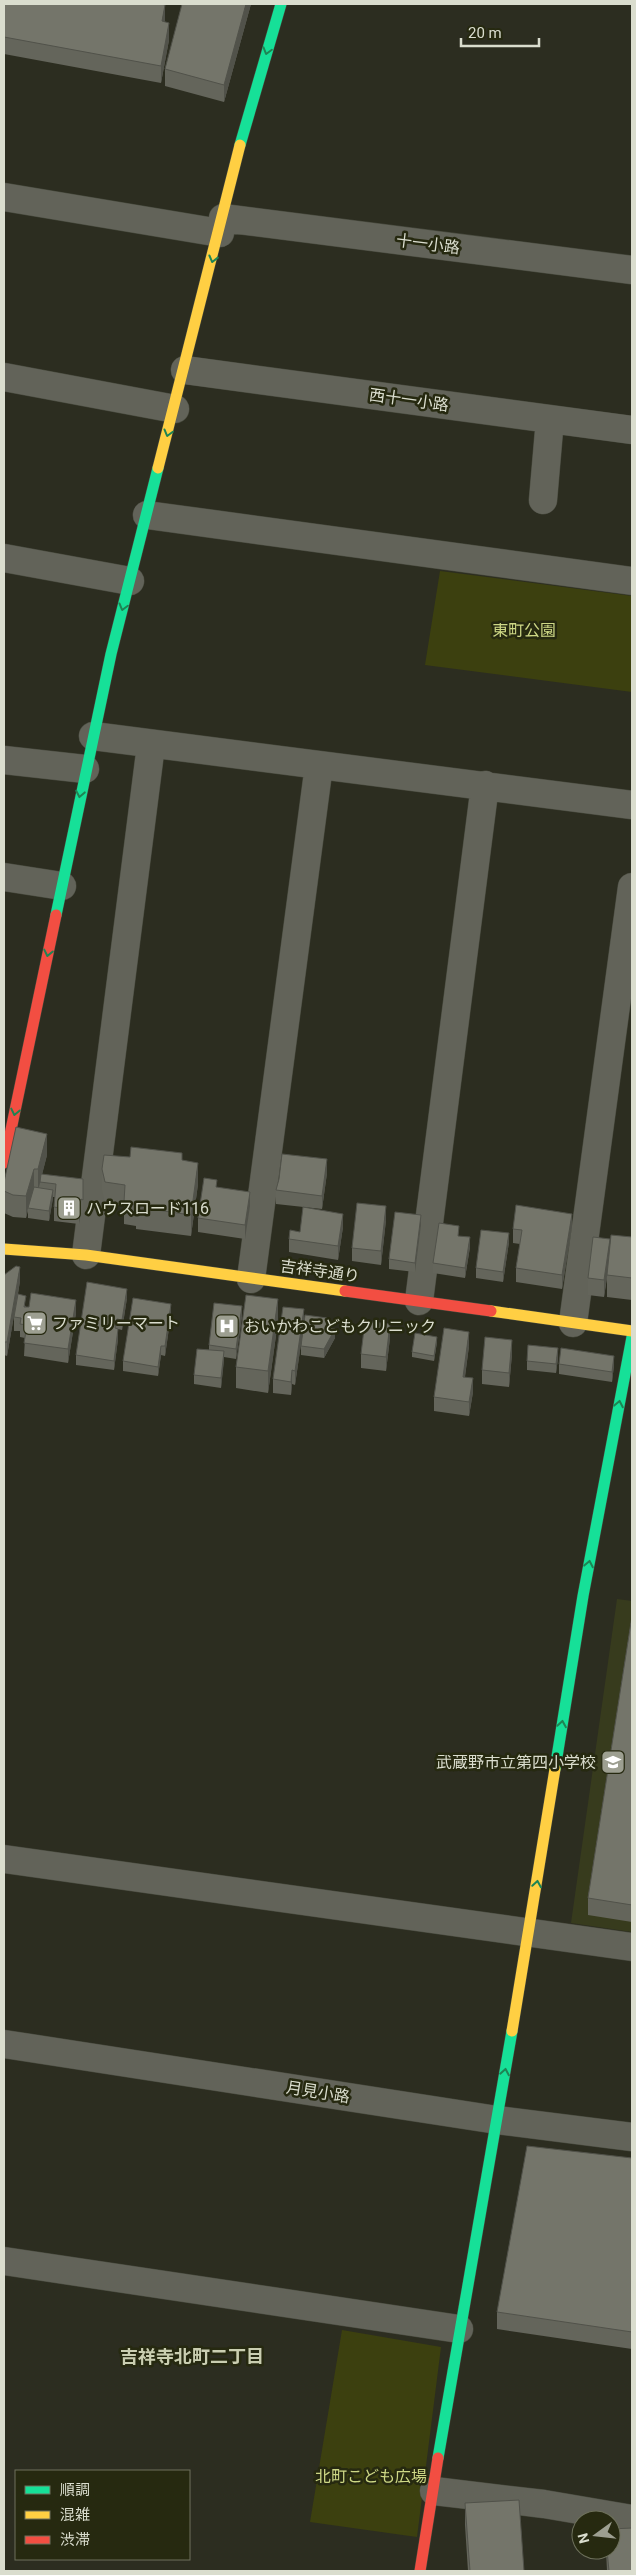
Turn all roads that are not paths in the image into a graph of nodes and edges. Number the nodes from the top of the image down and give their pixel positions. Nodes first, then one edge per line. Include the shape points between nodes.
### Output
1 (280, 4) edge
2 (4, 197) edge
3 (222, 226) junction
4 (632, 270) edge
5 (185, 370) junction
6 (4, 377) edge
7 (175, 409) junction
8 (550, 419) junction
9 (632, 430) edge
10 (543, 500) dead end
11 (147, 515) junction
12 (4, 558) edge
13 (130, 581) junction
14 (632, 581) edge
15 (93, 736) junction
16 (151, 745) junction
17 (4, 760) edge
18 (319, 765) junction
19 (85, 769) junction
20 (485, 785) junction
21 (632, 806) edge
22 (4, 877) edge
23 (62, 886) junction
24 (632, 887) edge
25 (4, 1163) edge
26 (4, 1249) edge
27 (86, 1255) junction
28 (251, 1278) junction
29 (419, 1301) junction
30 (573, 1322) junction
31 (632, 1331) edge
32 (632, 1337) edge
33 (4, 1859) edge
34 (529, 1933) junction
35 (632, 1947) edge
36 (4, 2044) edge
37 (497, 2120) junction
38 (632, 2137) edge
39 (4, 2261) edge
40 (459, 2329) junction
41 (434, 2491) junction
42 (632, 2519) edge
43 (420, 2571) edge

1 -> 3 street via 244,131
2 - 3 street, 十一小路
3 - 4 street, 十一小路
3 -> 5 street
5 - 7 street
5 - 8 street, 西十一小路
6 - 7 street
7 -> 11 street
8 - 9 street, 西十一小路
8 - 10 street
11 - 13 street
11 - 14 street
12 - 13 street
13 -> 15 street
15 - 16 street
15 - 19 street
16 - 18 street
16 - 27 street
17 - 19 street
18 - 20 street
18 - 28 street
19 -> 23 street
20 - 21 street
20 - 29 street
22 - 23 street
23 -> 25 street
24 - 30 street
26 - 27 street, 吉祥寺通り
27 - 28 street, 吉祥寺通り
28 - 29 street, 吉祥寺通り
29 - 30 street, 吉祥寺通り
30 - 31 street, 吉祥寺通り
34 -> 32 street via 583,1596
33 - 34 street
34 - 35 street
37 -> 34 street
36 - 37 street, 月見小路
37 - 38 street, 月見小路
37 - 40 street
39 - 40 street
40 - 41 street
41 - 42 street via 544,2504
41 - 43 street

